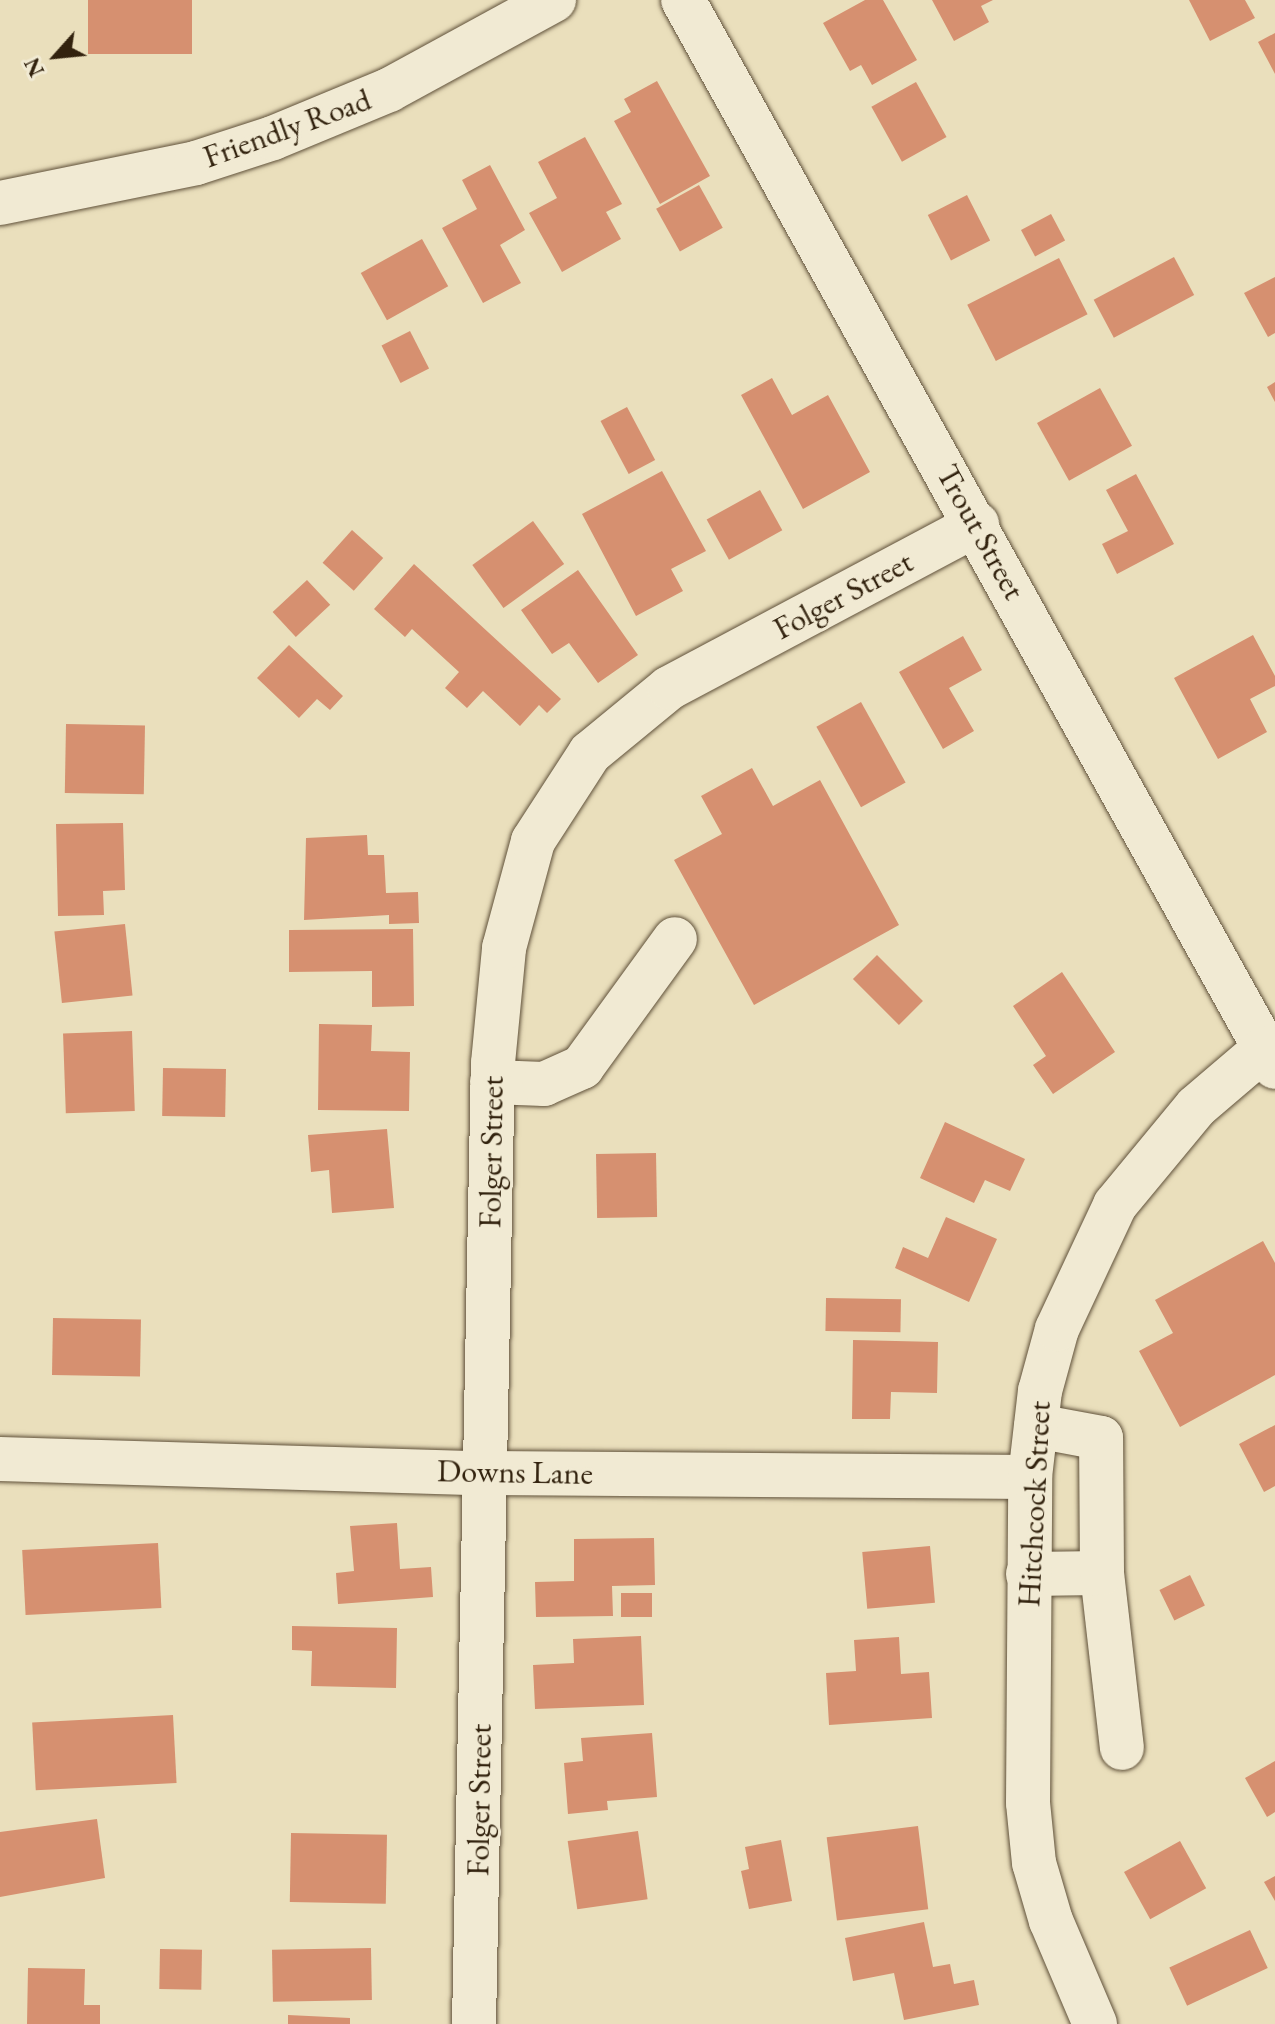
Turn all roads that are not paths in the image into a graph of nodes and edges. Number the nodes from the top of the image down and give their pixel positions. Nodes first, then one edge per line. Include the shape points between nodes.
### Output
1 (554, 0) edge
2 (683, 0) edge
3 (0, 203) edge
4 (977, 524) junction
5 (675, 939) dead end
6 (1270, 1058) edge
7 (492, 1082) junction
8 (1036, 1426) junction
9 (0, 1459) edge
10 (486, 1473) junction
11 (1030, 1477) junction
12 (1102, 1573) junction
13 (1028, 1574) junction
14 (1122, 1748) dead end
15 (474, 2024) edge
16 (1095, 2024) edge

1 - 3 street, Friendly Road via 389,90 273,138 182,166
2 - 4 street, Trout Street
4 - 6 street, Trout Street
4 - 7 street, Folger Street via 669,688 590,753 533,841 504,948
5 - 7 street via 582,1067 544,1084
6 - 8 street, Hitchcock Street via 1196,1107 1115,1205 1057,1329
7 - 10 street, Folger Street
8 - 11 street, Hitchcock Street
8 - 12 street via 1101,1438
9 - 10 street, Downs Lane
10 - 11 street, Downs Lane
10 - 15 street, Folger Street
11 - 13 street, Hitchcock Street
12 - 13 street
12 - 14 street
13 - 16 street, Hitchcock Street via 1025,1751 1034,1863 1051,1921

